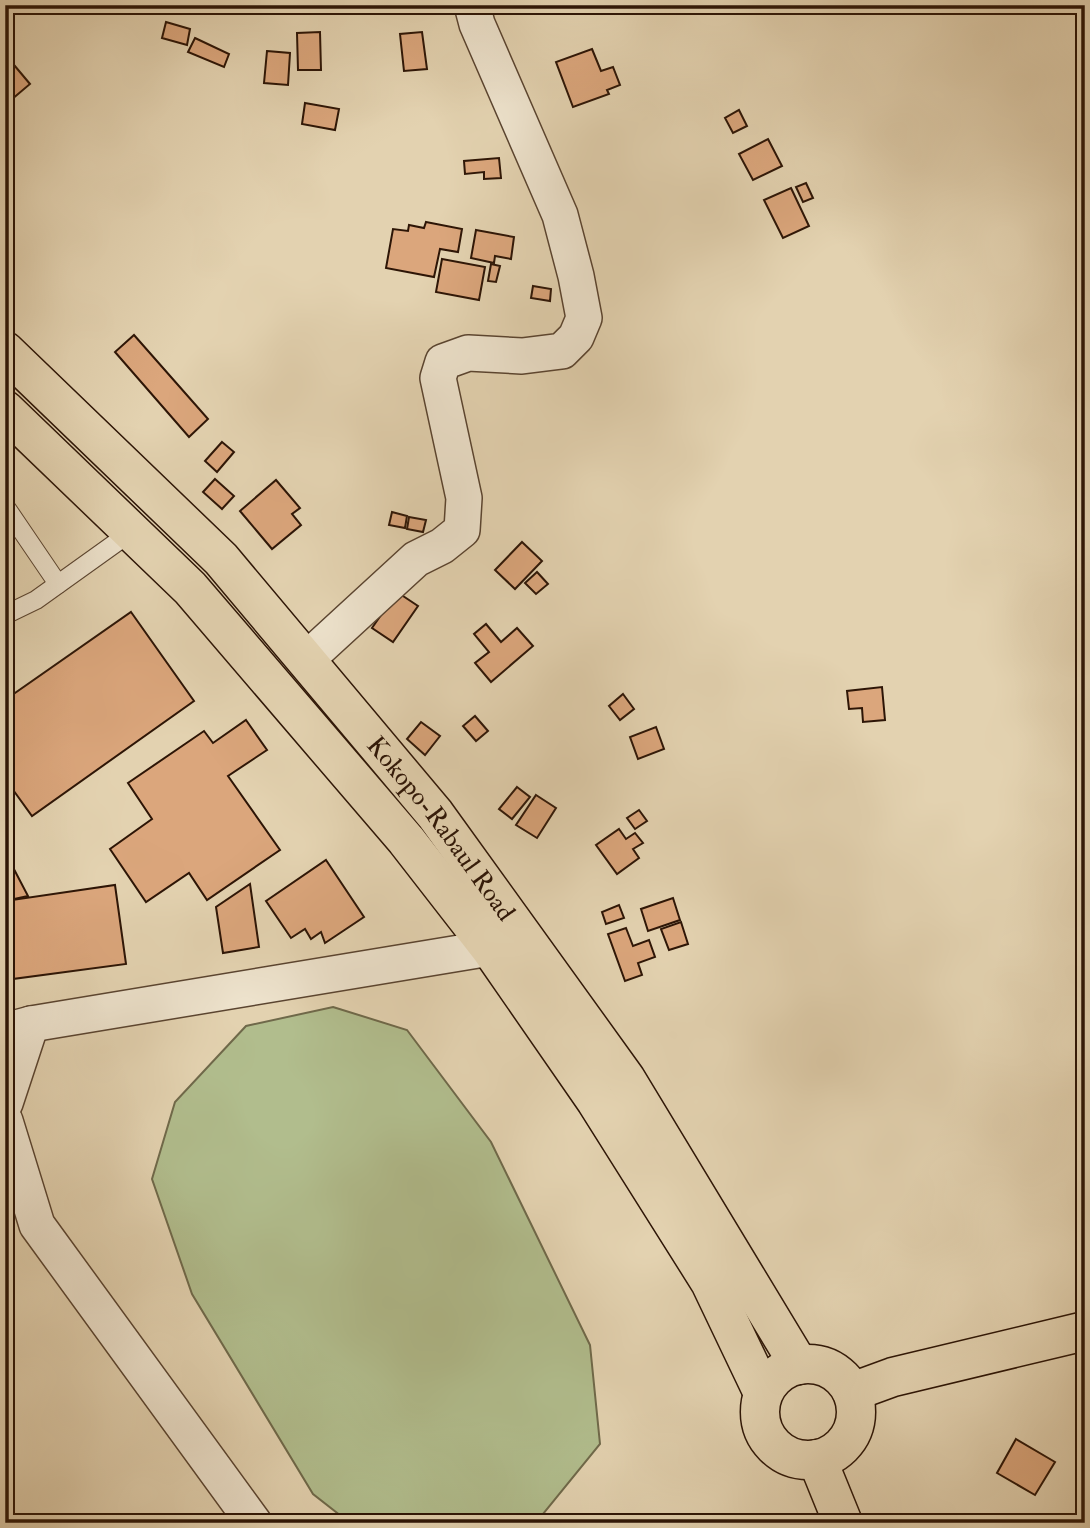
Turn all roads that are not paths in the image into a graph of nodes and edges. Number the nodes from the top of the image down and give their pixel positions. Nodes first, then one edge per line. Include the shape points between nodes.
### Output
1 (472, 5) edge
2 (5, 351) edge
3 (5, 410) edge
4 (5, 506) edge
5 (131, 532) junction
6 (58, 584) junction
7 (5, 615) edge
8 (306, 660) junction
9 (490, 948) junction
10 (18, 1028) edge
11 (5, 1103) edge
12 (5, 1121) edge
13 (1085, 1331) edge
14 (799, 1365) junction
15 (763, 1392) junction
16 (852, 1392) junction
17 (817, 1459) junction
18 (254, 1523) edge
19 (843, 1523) edge

1 - 8 street via 560,215 584,318 576,337 562,351 522,356 468,353 443,362 438,378 464,498 462,530 416,559
2 - 8 main road, Kokopo-Rabaul Road via 221,559
3 - 5 main road, Kokopo-Rabaul Road
4 - 6 lane
5 - 6 lane
5 - 9 main road, Kokopo-Rabaul Road via 199,599 406,840
6 - 7 lane
8 - 14 main road, Kokopo-Rabaul Road via 435,814 626,1079
9 - 10 street
9 - 15 main road, Kokopo-Rabaul Road via 596,1101 710,1282
10 - 11 street
12 - 18 street via 37,1225
13 - 16 main road via 893,1377
14 - 15 main road via 783,1370
14 - 16 main road via 832,1370
15 - 17 main road via 759,1411 767,1438 778,1451 793,1458
16 - 17 main road via 854,1427 834,1453
17 - 19 main road

